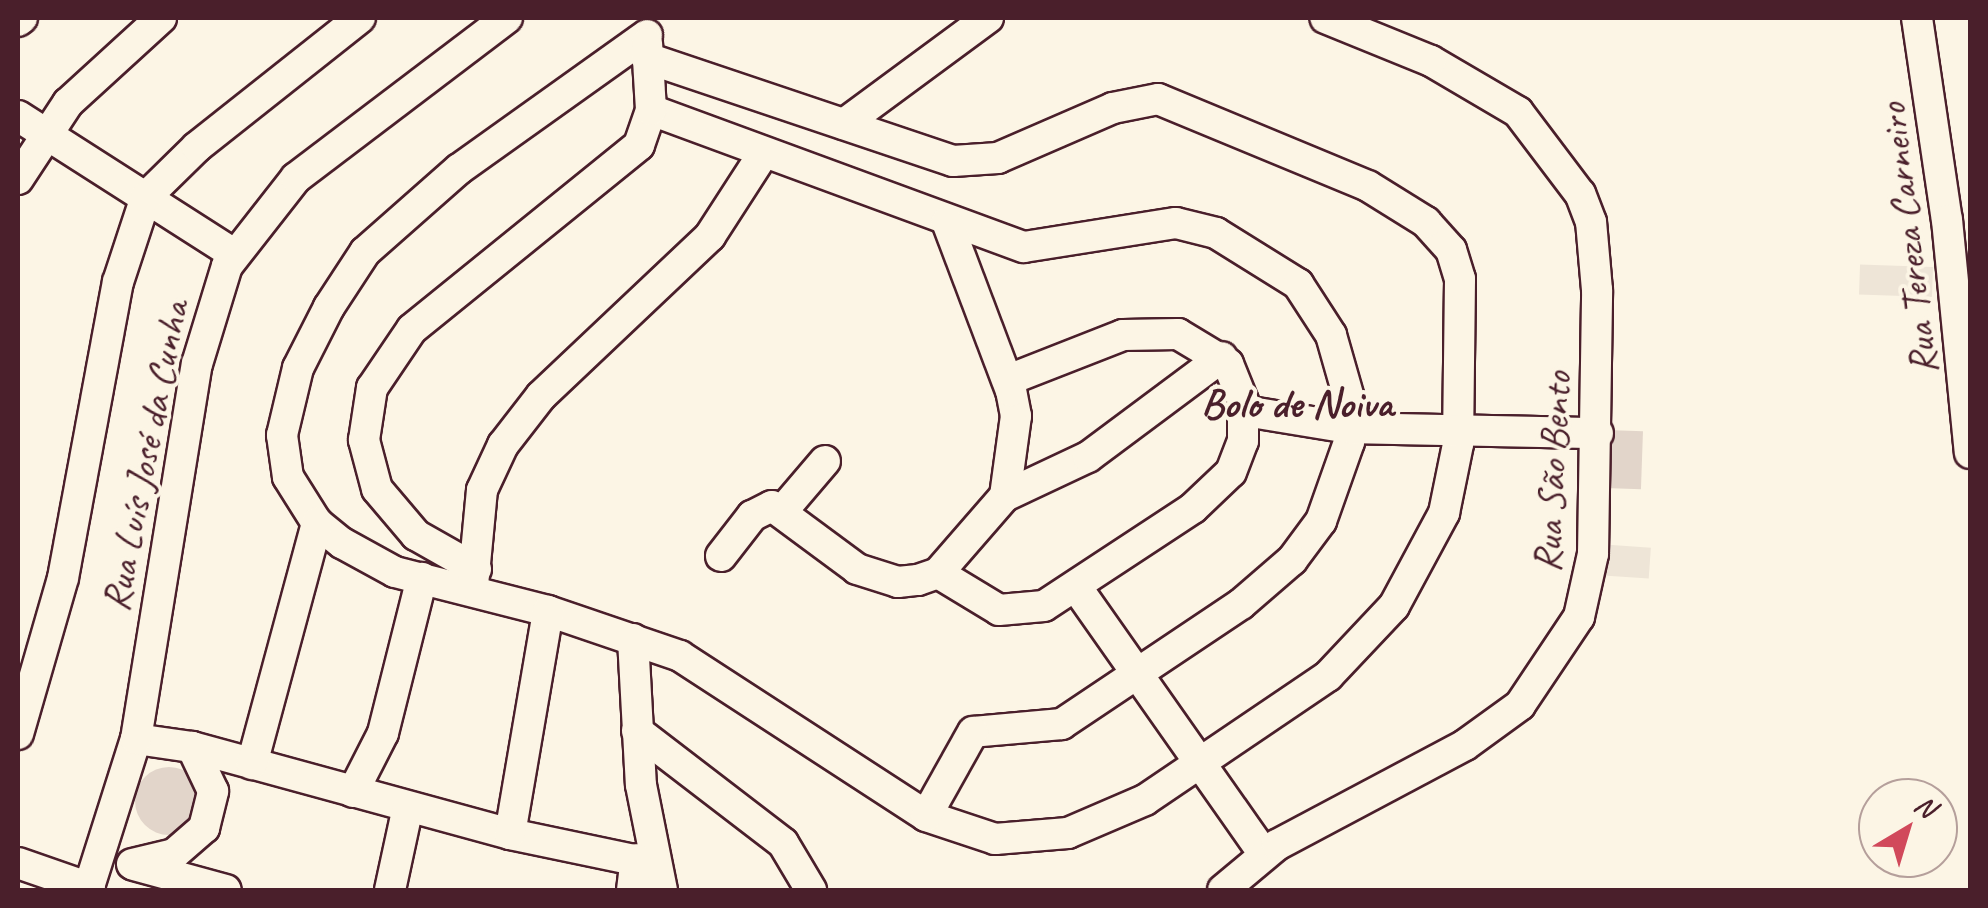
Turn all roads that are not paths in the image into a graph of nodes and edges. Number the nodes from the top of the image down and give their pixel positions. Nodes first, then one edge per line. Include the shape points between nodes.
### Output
1 (161, 18) edge
2 (360, 18) edge
3 (507, 18) edge
4 (988, 18) edge
5 (1325, 18) edge
6 (1917, 18) edge
7 (646, 37) edge
8 (651, 110) junction
9 (30, 124) edge
10 (844, 124) junction
11 (763, 154) junction
12 (18, 179) edge
13 (146, 196) junction
14 (947, 222) junction
15 (234, 254) junction
16 (1222, 357) junction
17 (1008, 380) junction
18 (1245, 411) junction
19 (1459, 427) junction
20 (1349, 428) junction
21 (1598, 432) junction
22 (1970, 453) edge
23 (825, 461) dead end
24 (1005, 496) junction
25 (784, 509) junction
26 (318, 523) junction
27 (721, 556) dead end
28 (938, 573) junction
29 (422, 578) junction
30 (473, 581) junction
31 (1077, 588) junction
32 (548, 611) junction
33 (633, 639) junction
34 (1137, 678) junction
35 (636, 731) junction
36 (18, 734) edge
37 (136, 739) junction
38 (192, 747) junction
39 (1198, 762) junction
40 (252, 764) junction
41 (353, 792) junction
42 (408, 807) junction
43 (926, 816) junction
44 (510, 834) junction
45 (1264, 854) junction
46 (117, 859) junction
47 (18, 863) edge
48 (651, 871) edge
49 (89, 889) edge
50 (226, 890) edge
51 (390, 890) edge
52 (632, 890) edge
53 (811, 890) edge
54 (1224, 890) edge

1 - 9 street
2 - 13 street via 197,146
3 - 15 street, Rua Luís José da Cunha via 296,178
4 - 10 street
5 - 21 street, Rua São Bento via 1431,61 1498,99 1538,131 1565,168 1591,222 1596,252
6 - 22 street, Rua Tereza Carneiro via 1947,220
7 - 8 street
7 - 10 street
7 - 26 street via 459,169 365,252 298,368 282,436 288,477
8 - 11 street
8 - 30 street via 629,156 412,329 372,388 364,440 377,490 416,535
9 - 12 street
9 - 13 street
10 - 19 street via 931,156 976,162 1034,146 1113,108 1158,99 1368,186 1426,222 1450,250 1463,306
11 - 14 street
11 - 30 street via 724,218 681,269 520,420 482,490
13 - 15 street
13 - 36 street via 118,282 64,578
14 - 17 street
14 - 20 street via 1024,246 1176,223 1216,233 1280,270 1318,308 1350,398
15 - 37 street, Rua Luís José da Cunha via 208,315 197,364
16 - 17 street via 1178,334 1146,332
16 - 18 street
16 - 24 street via 1068,470
17 - 24 street via 1016,416
18 - 20 street
18 - 31 street via 1239,456 1222,482
19 - 20 street
19 - 21 street
19 - 39 street via 1444,512 1394,606 1328,676
20 - 34 street via 1334,491 1292,560
21 - 45 street, Rua São Bento via 1589,578 1578,617 1536,688 1464,745
23 - 25 street
24 - 28 street
25 - 27 street via 762,507
25 - 28 street via 837,557 874,578 898,582
26 - 29 street via 372,562
26 - 40 street
28 - 31 street via 982,603 1013,613
29 - 30 street
29 - 41 street via 383,733
30 - 32 street
31 - 34 street
32 - 33 street
32 - 44 street
33 - 35 street
33 - 43 street via 698,667
34 - 39 street
34 - 43 street via 1062,724 972,732
35 - 48 street
35 - 53 street via 783,843
37 - 38 street
37 - 46 street, Rua Luís José da Cunha
38 - 40 street
38 - 46 street via 213,791 204,828 174,854
39 - 43 street via 1146,800 1068,833 995,839
39 - 45 street
40 - 41 street
41 - 42 street
42 - 44 street
42 - 51 street
44 - 48 street
45 - 54 street, Rua São Bento
46 - 49 street, Rua Luís José da Cunha
46 - 50 street
47 - 49 street
48 - 52 street

